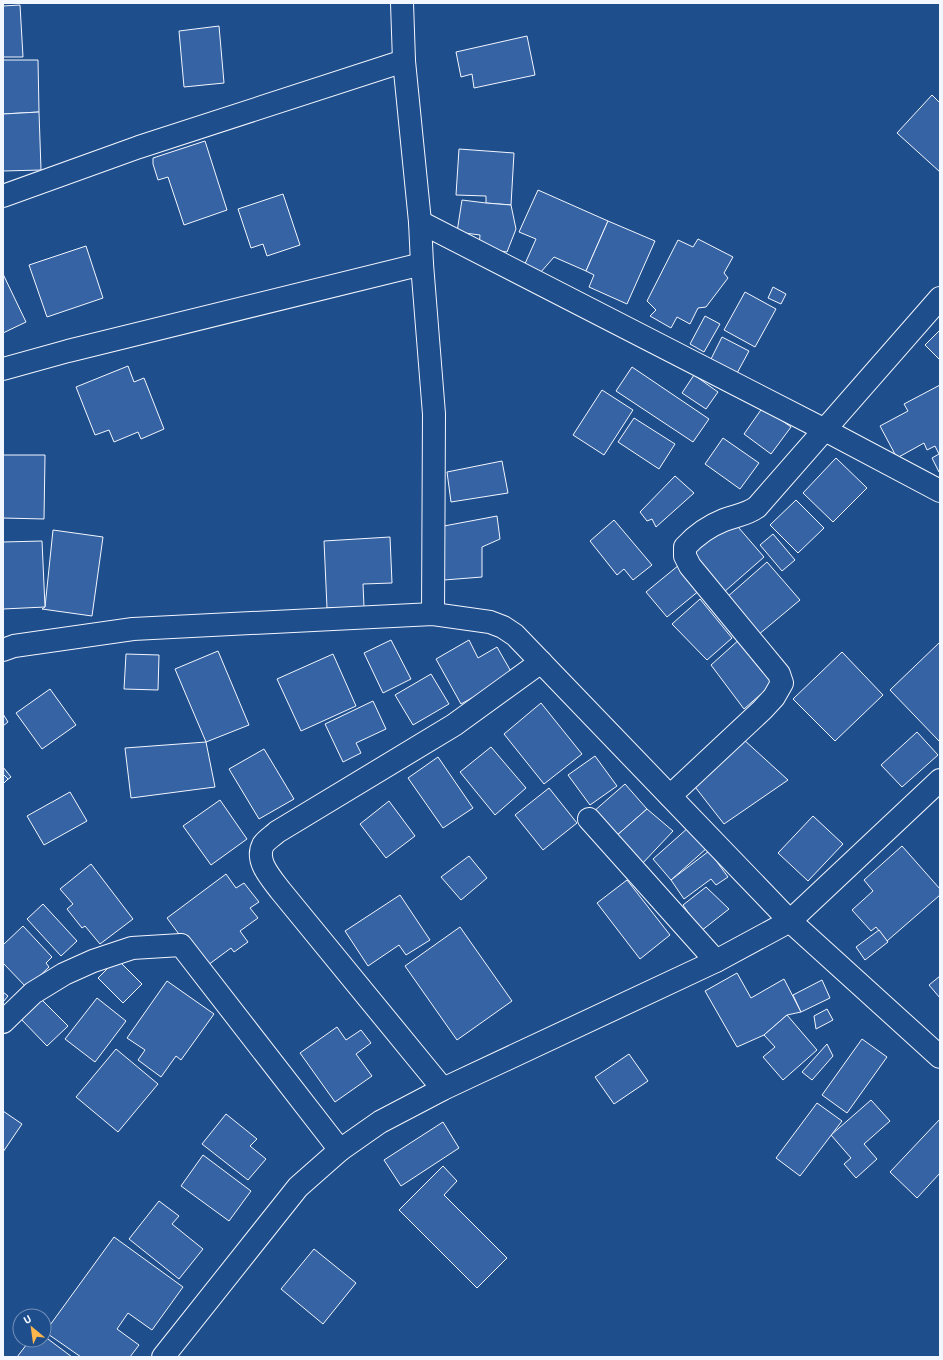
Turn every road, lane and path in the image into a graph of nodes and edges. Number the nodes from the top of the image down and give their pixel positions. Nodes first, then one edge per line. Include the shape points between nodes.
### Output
1 (402, 3) edge
2 (404, 62) junction
3 (3, 196) edge
4 (420, 222) junction
5 (422, 264) junction
6 (940, 298) edge
7 (3, 369) edge
8 (825, 430) junction
9 (940, 491) edge
10 (433, 614) junction
11 (3, 650) edge
12 (541, 662) junction
13 (940, 780) edge
14 (670, 796) junction
15 (589, 819) dead end
16 (790, 921) junction
17 (716, 961) junction
18 (3, 1022) edge
19 (940, 1057) edge
20 (443, 1089) junction
21 (340, 1150) junction
22 (163, 1357) edge

1 - 2 street
2 - 3 street via 139,147
2 - 4 street
4 - 5 street
4 - 8 street
5 - 7 street
5 - 10 street via 434,414
6 - 8 street
8 - 9 street
8 - 14 street via 757,507 749,513 723,520 698,534 685,547 685,556 690,566 779,674 782,683 762,710
10 - 11 street via 134,629 14,646
10 - 12 street via 490,622 503,627 515,635
12 - 14 street
12 - 20 street via 454,725 277,832 264,844 262,852 266,871 280,890
13 - 16 street
14 - 16 street
15 - 17 street
16 - 17 street
16 - 19 street
17 - 20 street
18 - 21 street via 33,993 64,974 93,961 132,948 181,945
20 - 21 street via 380,1122
21 - 22 street via 298,1187

